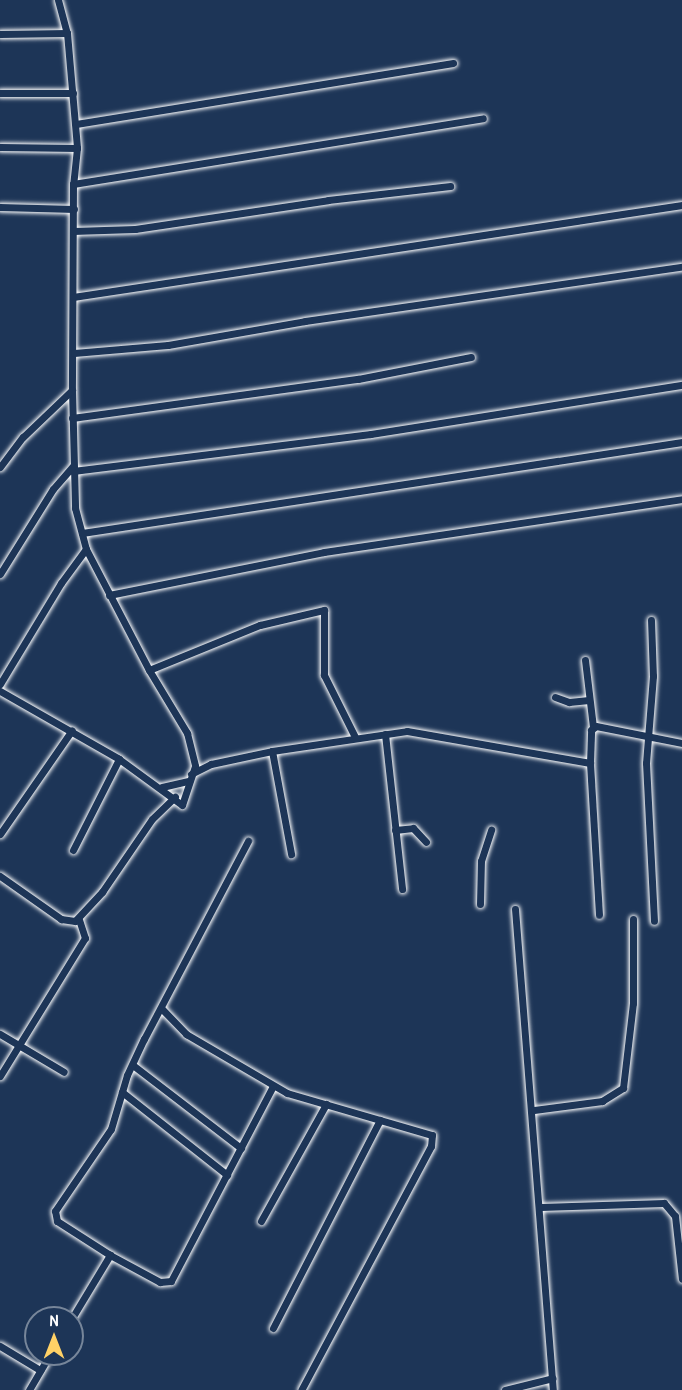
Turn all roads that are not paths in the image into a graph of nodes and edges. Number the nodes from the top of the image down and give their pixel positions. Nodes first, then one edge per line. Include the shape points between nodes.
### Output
1 (57, 0) edge
2 (67, 33) junction
3 (0, 34) edge
4 (453, 63) dead end
5 (0, 93) edge
6 (74, 93) junction
7 (483, 118) dead end
8 (76, 124) junction
9 (0, 147) edge
10 (77, 148) junction
11 (73, 184) junction
12 (450, 186) dead end
13 (682, 205) edge
14 (0, 207) edge
15 (74, 209) junction
16 (73, 231) junction
17 (682, 267) edge
18 (73, 297) junction
19 (74, 353) junction
20 (471, 357) dead end
21 (682, 385) edge
22 (72, 390) junction
23 (72, 418) junction
24 (682, 442) edge
25 (0, 467) edge
26 (73, 469) junction
27 (682, 499) edge
28 (82, 533) junction
29 (86, 549) junction
30 (0, 574) edge
31 (110, 595) junction
32 (651, 620) dead end
33 (585, 660) dead end
34 (149, 670) junction
35 (0, 684) edge
36 (0, 691) edge
37 (555, 697) dead end
38 (589, 700) junction
39 (593, 727) junction
40 (72, 730) junction
41 (385, 734) junction
42 (647, 735) junction
43 (355, 738) junction
44 (682, 743) edge
45 (272, 751) junction
46 (119, 759) junction
47 (192, 761) junction
48 (591, 763) junction
49 (211, 764) junction
50 (189, 778) junction
51 (162, 787) junction
52 (175, 796) junction
53 (395, 830) junction
54 (491, 830) dead end
55 (0, 834) edge
56 (248, 841) dead end
57 (426, 843) dead end
58 (73, 850) dead end
59 (291, 854) dead end
60 (0, 876) edge
61 (402, 889) dead end
62 (480, 904) dead end
63 (515, 909) dead end
64 (598, 915) dead end
65 (79, 919) junction
66 (633, 919) dead end
67 (654, 921) dead end
68 (162, 1009) junction
69 (0, 1034) edge
70 (20, 1045) junction
71 (134, 1066) junction
72 (64, 1072) dead end
73 (0, 1076) edge
74 (273, 1086) junction
75 (122, 1092) junction
76 (326, 1104) junction
77 (534, 1110) junction
78 (381, 1120) junction
79 (241, 1148) junction
80 (227, 1175) junction
81 (541, 1207) junction
82 (261, 1221) dead end
83 (110, 1255) junction
84 (682, 1279) edge
85 (79, 1306) edge
86 (273, 1328) dead end
87 (0, 1346) edge
88 (42, 1366) edge
89 (40, 1370) junction
90 (553, 1378) junction
91 (30, 1390) edge
92 (301, 1390) edge
93 (505, 1390) edge
94 (553, 1390) edge

1 - 2 street
2 - 3 street
2 - 6 street
4 - 8 street
5 - 6 street
6 - 8 street
7 - 11 street
8 - 10 street
9 - 10 street
10 - 11 street
11 - 15 street
12 - 16 street via 135,229
13 - 18 street
14 - 15 street
15 - 16 street
16 - 18 street
17 - 19 street via 305,321 168,345
18 - 19 street
19 - 22 street
20 - 23 street via 358,379
21 - 26 street via 371,434
22 - 23 street
22 - 25 street via 23,437
23 - 26 street
24 - 28 street
26 - 28 street
26 - 30 street via 52,489
27 - 31 street via 324,552
28 - 29 street
29 - 31 street
29 - 35 street via 60,583
31 - 34 street
32 - 42 street via 653,676
33 - 38 street
34 - 43 street via 260,625 324,610 324,675
34 - 47 street via 187,734
36 - 40 street
37 - 38 street via 569,702
38 - 39 street
39 - 42 street
39 - 48 street
40 - 46 street
40 - 55 street
41 - 43 street
41 - 48 street via 407,731
41 - 53 street
42 - 44 street
42 - 67 street
43 - 45 street
45 - 49 street
45 - 59 street
46 - 51 street
46 - 58 street
47 - 49 street
47 - 50 street
48 - 64 street
49 - 50 street
50 - 51 street
50 - 52 street via 182,805
51 - 52 street
52 - 65 street via 152,819
53 - 57 street via 413,828
53 - 61 street
54 - 62 street via 481,861
56 - 68 street
60 - 65 street via 61,919
63 - 77 street
65 - 70 street via 85,938
66 - 77 street via 633,1004 623,1088 618,1095 602,1101
68 - 71 street
68 - 74 street via 186,1034
69 - 70 street
70 - 72 street
70 - 73 street
71 - 75 street
71 - 79 street
74 - 76 street
74 - 79 street
75 - 80 street
75 - 83 street via 111,1129 55,1211 57,1221
76 - 78 street
76 - 82 street
77 - 81 street
78 - 86 street
78 - 92 street via 430,1132 433,1139
79 - 80 street
80 - 83 street via 171,1281 160,1282
81 - 84 street via 664,1203 675,1216
81 - 90 street
83 - 85 street
87 - 89 street
88 - 89 street
89 - 91 street
90 - 93 street
90 - 94 street

